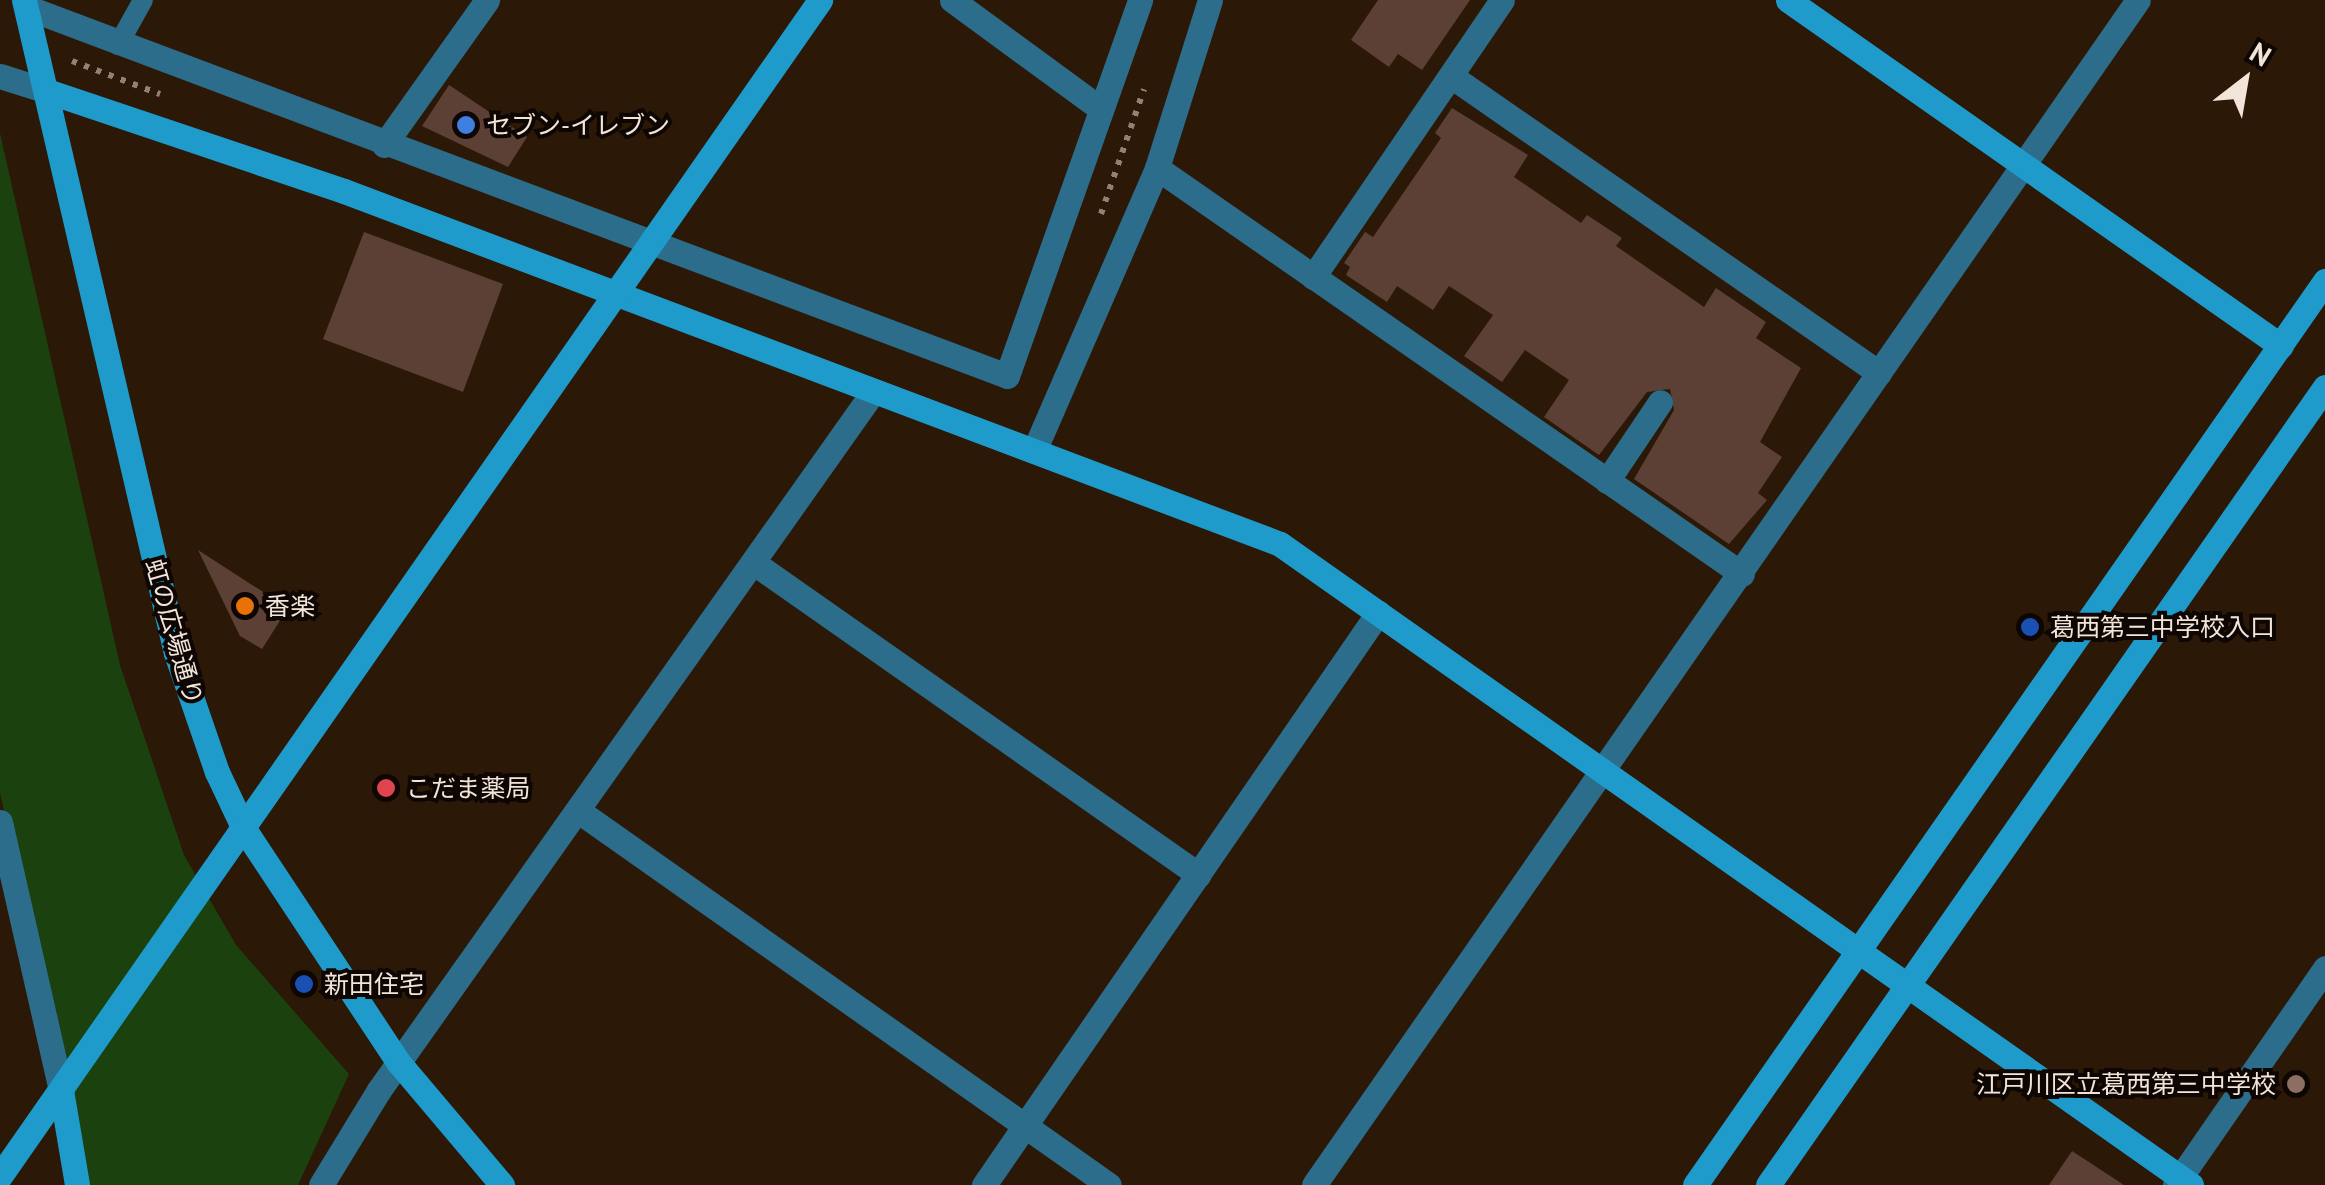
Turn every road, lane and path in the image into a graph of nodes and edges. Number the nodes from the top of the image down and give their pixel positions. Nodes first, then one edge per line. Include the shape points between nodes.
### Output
1 (142, 0) edge
2 (487, 0) edge
3 (820, 0) edge
4 (952, 0) edge
5 (1140, 0) edge
6 (1210, 0) edge
7 (1502, 0) edge
8 (1788, 0) edge
9 (2138, 0) edge
10 (25, 3) edge
11 (118, 46) junction
12 (1150, 69) dead end
13 (0, 76) edge
14 (1451, 76) junction
15 (47, 90) junction
16 (1101, 109) junction
17 (1128, 138) junction
18 (384, 145) junction
19 (2022, 165) junction
20 (1157, 168) junction
21 (1096, 230) dead end
22 (650, 243) junction
23 (1313, 276) junction
24 (2325, 280) edge
25 (616, 294) junction
26 (2280, 346) junction
27 (1879, 372) junction
28 (2325, 387) edge
29 (873, 392) junction
30 (1660, 402) dead end
31 (1034, 451) junction
32 (1607, 481) junction
33 (754, 563) junction
34 (1742, 574) junction
35 (1378, 613) junction
36 (1604, 772) junction
37 (580, 812) junction
38 (0, 822) edge
39 (244, 829) junction
40 (1200, 875) junction
41 (1858, 950) junction
42 (2325, 968) edge
43 (1907, 986) junction
44 (399, 1062) junction
45 (60, 1090) junction
46 (1025, 1126) junction
47 (0, 1176) edge
48 (2182, 1182) edge
49 (76, 1185) edge
50 (321, 1185) edge
51 (502, 1185) edge
52 (984, 1185) edge
53 (1110, 1185) edge
54 (1314, 1185) edge
55 (1694, 1185) edge
56 (1768, 1185) edge

1 - 11 lane
2 - 18 street
3 - 22 street
4 - 16 street
5 - 16 street
6 - 20 street
7 - 14 street
8 - 19 street
9 - 19 street
10 - 11 street
10 - 15 street, 虹の広場通り
11 - 18 street
12 - 17 path
13 - 15 street
14 - 23 street
14 - 27 street
15 - 25 street via 344,191
15 - 39 street, 虹の広場通り via 85,284 176,653
16 - 17 path
16 - 22 street via 1007,376
17 - 20 path
17 - 21 path
18 - 22 street
19 - 26 street
19 - 27 street
20 - 23 street
20 - 31 street
22 - 25 street
23 - 32 street
24 - 26 street
25 - 29 street
25 - 39 street
26 - 41 street
27 - 34 street
28 - 43 street
29 - 31 street
29 - 33 street
30 - 32 street
31 - 35 street via 1280,544
32 - 34 street
33 - 37 street
33 - 40 street
34 - 36 street
35 - 36 street
35 - 40 street
36 - 41 street
36 - 54 street
37 - 44 street
37 - 46 street
38 - 45 street
39 - 44 street, 虹の広場通り
39 - 45 street
40 - 46 street
41 - 43 street
41 - 55 street
42 - 48 street
43 - 48 street
43 - 56 street
44 - 50 street
44 - 51 street, 虹の広場通り
45 - 47 street
45 - 49 street
46 - 52 street
46 - 53 street

